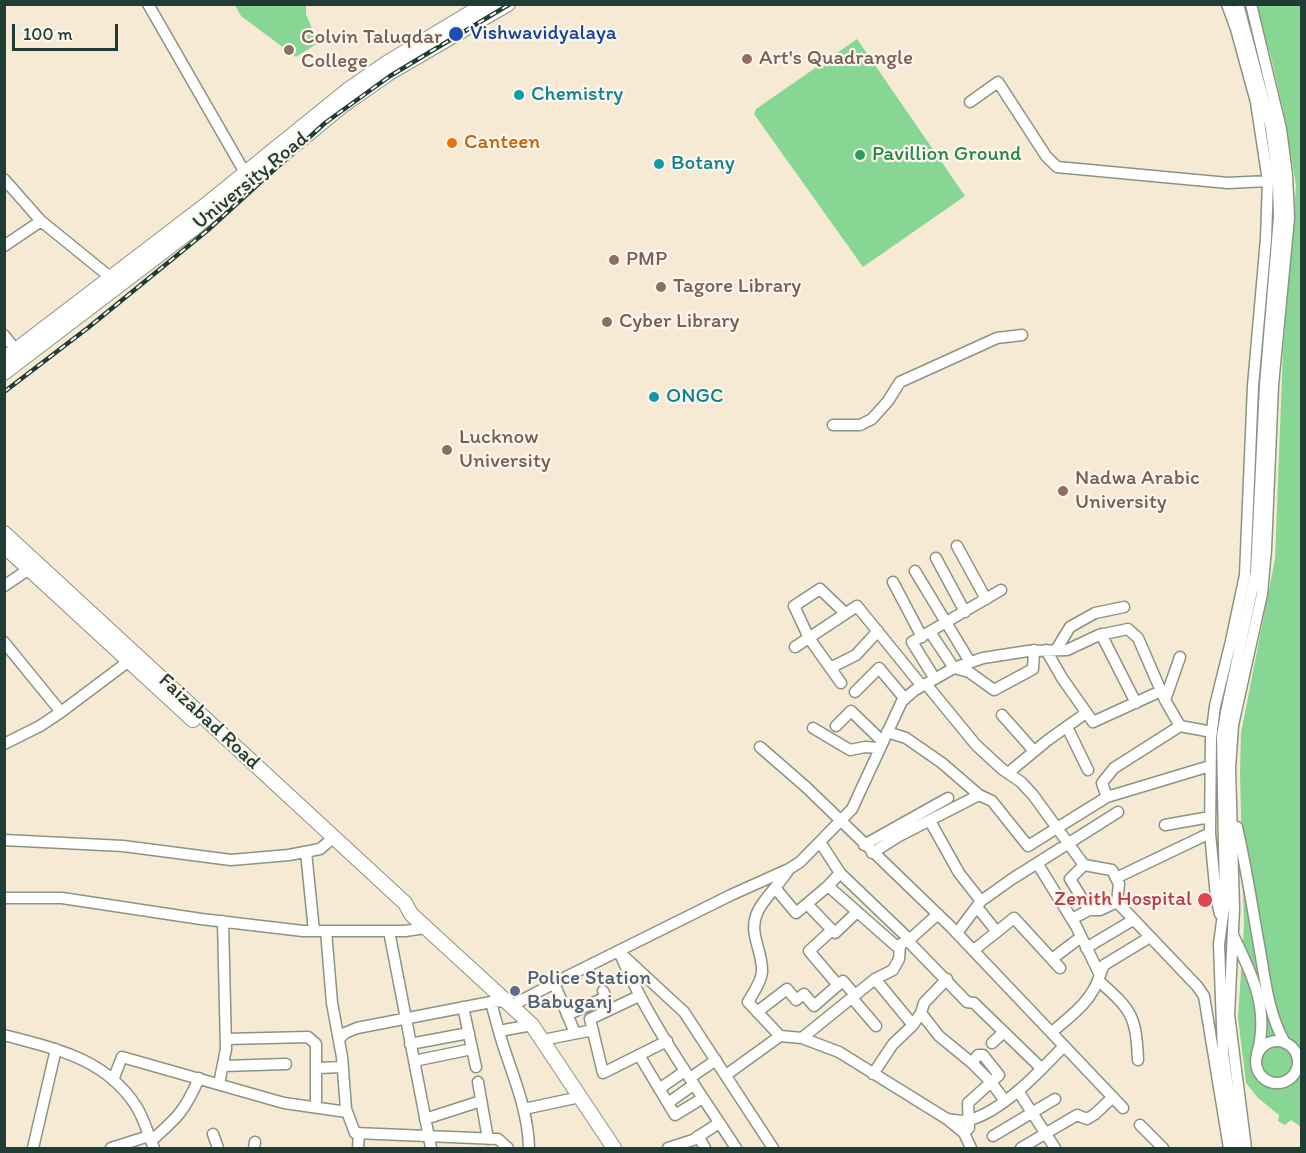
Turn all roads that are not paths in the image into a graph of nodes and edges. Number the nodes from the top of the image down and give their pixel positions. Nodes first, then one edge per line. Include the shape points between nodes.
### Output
1 (148, 4) edge
2 (485, 4) edge
3 (508, 4) edge
4 (1227, 4) edge
5 (1238, 4) edge
6 (1251, 4) edge
7 (970, 102) dead end
8 (248, 177) junction
9 (4, 179) edge
10 (1268, 181) junction
11 (41, 221) junction
12 (4, 246) edge
13 (115, 281) junction
14 (4, 335) edge
15 (1022, 335) dead end
16 (16, 350) junction
17 (4, 359) edge
18 (4, 373) edge
19 (833, 425) dead end
20 (4, 533) edge
21 (4, 546) edge
22 (957, 546) dead end
23 (936, 558) dead end
24 (34, 566) junction
25 (915, 571) dead end
26 (893, 582) dead end
27 (4, 586) edge
28 (1001, 590) dead end
29 (986, 599) junction
30 (1124, 607) dead end
31 (965, 612) junction
32 (845, 614) junction
33 (946, 623) junction
34 (878, 632) junction
35 (926, 634) junction
36 (1101, 634) junction
37 (808, 638) junction
38 (4, 642) edge
39 (795, 647) dead end
40 (1034, 650) junction
41 (1051, 650) junction
42 (132, 657) junction
43 (1180, 657) dead end
44 (970, 662) junction
45 (830, 668) junction
46 (954, 668) junction
47 (841, 682) dead end
48 (928, 683) junction
49 (855, 692) dead end
50 (1163, 696) junction
51 (905, 699) junction
52 (1136, 703) junction
53 (61, 712) junction
54 (1086, 713) junction
55 (1002, 715) dead end
56 (836, 726) dead end
57 (1180, 726) junction
58 (1067, 727) junction
59 (813, 728) dead end
60 (1212, 732) junction
61 (883, 741) junction
62 (4, 744) edge
63 (760, 747) dead end
64 (1034, 751) junction
65 (1210, 766) junction
66 (1088, 770) dead end
67 (1008, 773) junction
68 (979, 795) junction
69 (1107, 796) junction
70 (948, 798) dead end
71 (1232, 803) junction
72 (1118, 812) dead end
73 (1210, 817) junction
74 (840, 821) junction
75 (930, 821) junction
76 (1165, 825) dead end
77 (1057, 827) junction
78 (1210, 833) junction
79 (4, 840) edge
80 (330, 841) junction
81 (820, 842) junction
82 (1069, 843) junction
83 (868, 849) junction
84 (306, 852) junction
85 (1037, 863) junction
86 (1084, 865) junction
87 (789, 869) junction
88 (840, 873) junction
89 (1116, 878) junction
90 (828, 886) junction
91 (776, 889) junction
92 (4, 898) edge
93 (1117, 902) junction
94 (807, 904) junction
95 (979, 904) junction
96 (1089, 910) junction
97 (857, 912) junction
98 (938, 914) junction
99 (1221, 919) junction
100 (1133, 920) junction
101 (223, 921) junction
102 (1076, 927) junction
103 (425, 928) junction
104 (832, 930) junction
105 (320, 931) junction
106 (389, 931) junction
107 (997, 932) junction
108 (957, 933) junction
109 (1232, 933) junction
110 (1150, 937) junction
111 (906, 942) junction
112 (1086, 948) junction
113 (974, 950) junction
114 (618, 951) junction
115 (1052, 959) junction
116 (1060, 968) dead end
117 (1099, 977) junction
118 (875, 979) junction
119 (947, 979) junction
120 (554, 983) junction
121 (838, 985) junction
122 (639, 996) junction
123 (854, 996) junction
124 (503, 1003) junction
125 (463, 1007) junction
126 (612, 1009) junction
127 (757, 1012) junction
128 (921, 1013) junction
129 (567, 1014) junction
130 (1222, 1015) junction
131 (406, 1019) junction
132 (532, 1024) junction
133 (913, 1025) junction
134 (876, 1026) dead end
135 (593, 1030) junction
136 (499, 1031) junction
137 (1004, 1032) junction
138 (1052, 1032) junction
139 (469, 1034) junction
140 (575, 1034) junction
141 (4, 1035) edge
142 (780, 1036) junction
143 (802, 1038) junction
144 (226, 1039) junction
145 (339, 1039) junction
146 (543, 1040) junction
147 (667, 1041) junction
148 (992, 1043) dead end
149 (410, 1044) junction
150 (1064, 1046) junction
151 (56, 1048) junction
152 (472, 1049) junction
153 (1293, 1049) edge
154 (1257, 1054) junction
155 (639, 1055) junction
156 (716, 1060) junction
157 (1138, 1060) dead end
158 (414, 1061) junction
159 (286, 1064) dead end
160 (223, 1066) junction
161 (343, 1067) junction
162 (476, 1067) dead end
163 (316, 1068) junction
164 (1042, 1069) junction
165 (1298, 1072) edge
166 (873, 1074) junction
167 (726, 1075) junction
168 (199, 1078) junction
169 (688, 1079) junction
170 (113, 1080) junction
171 (478, 1082) dead end
172 (991, 1082) junction
173 (219, 1084) junction
174 (1218, 1084) junction
175 (659, 1089) junction
176 (1018, 1091) junction
177 (580, 1097) junction
178 (1113, 1097) junction
179 (703, 1098) junction
180 (1055, 1099) dead end
181 (481, 1101) junction
182 (1005, 1101) junction
183 (668, 1103) junction
184 (316, 1107) junction
185 (1123, 1108) dead end
186 (524, 1109) junction
187 (347, 1112) junction
188 (1032, 1113) junction
189 (425, 1119) junction
190 (947, 1119) junction
191 (969, 1120) junction
192 (719, 1123) junction
193 (1140, 1125) dead end
194 (359, 1133) junction
195 (964, 1133) junction
196 (1045, 1133) junction
197 (213, 1134) dead end
198 (428, 1136) junction
199 (698, 1136) junction
200 (993, 1136) dead end
201 (488, 1139) junction
202 (151, 1142) edge
203 (1151, 1143) edge
204 (33, 1149) edge
205 (111, 1149) edge
206 (218, 1149) edge
207 (358, 1149) edge
208 (431, 1149) edge
209 (508, 1149) edge
210 (529, 1149) edge
211 (614, 1149) edge
212 (668, 1149) edge
213 (705, 1149) edge
214 (736, 1149) edge
215 (773, 1149) edge
216 (971, 1149) edge
217 (1021, 1149) edge
218 (1055, 1149) edge
219 (1163, 1149) edge
220 (1229, 1149) edge
221 (1237, 1149) edge
222 (1246, 1149) edge

1 - 8 street
2 - 8 main road, University Road via 349,89
3 - 8 main road, University Road via 382,78
4 - 10 street via 1256,102
5 - 99 street via 1271,128 1279,217 1256,572 1222,736 1225,900
6 - 71 street via 1281,129 1289,218 1274,385 1262,594 1233,725
7 - 10 street via 998,82 1057,167 1228,183
8 - 13 main road, University Road
9 - 11 street
10 - 60 street via 1253,386 1245,575
11 - 12 street
11 - 13 street
13 - 16 main road, University Road
13 - 18 main road, University Road
14 - 16 street
15 - 19 street via 997,338 900,382 888,402 860,425
16 - 17 main road, University Road
20 - 24 main road, Faizabad Road
21 - 24 main road, Faizabad Road
22 - 29 street
23 - 31 street
24 - 27 street
24 - 42 main road, Faizabad Road
25 - 33 street
26 - 35 street
28 - 29 street
29 - 31 street
30 - 41 street via 1095,613 1070,627
31 - 33 street
32 - 34 street via 857,606
32 - 37 street
32 - 37 street via 820,590 794,606
33 - 35 street
33 - 44 street
34 - 45 street via 856,655
34 - 48 street
35 - 46 street
35 - 48 street via 912,642
36 - 41 street via 1067,650
36 - 50 street via 1128,629 1138,638
36 - 52 street
37 - 39 street
37 - 45 street
38 - 53 street
40 - 41 street
40 - 44 street
40 - 46 street via 1033,669 994,690 969,672
41 - 54 street via 1062,678
42 - 53 street
42 - 80 main road, Faizabad Road
43 - 50 street
44 - 46 street
45 - 47 street
46 - 48 street
48 - 51 street
48 - 67 street via 976,745
49 - 51 street via 879,668
50 - 52 street
50 - 57 street
51 - 61 street
52 - 54 street via 1093,722
53 - 62 street
54 - 58 street
55 - 64 street
56 - 61 street via 851,711
57 - 60 street
57 - 69 street via 1114,768 1102,783
58 - 64 street
58 - 66 street
59 - 61 street via 850,750
60 - 65 street
61 - 68 street via 906,738
61 - 74 street via 852,808
63 - 74 street
64 - 67 street
65 - 69 street
65 - 73 street
67 - 77 street via 1033,795
68 - 75 street
68 - 77 street via 993,801 1029,846
69 - 77 street
70 - 83 street
71 - 109 street
71 - 153 street via 1269,1000 1275,1024
72 - 82 street
73 - 76 street
73 - 78 street
74 - 81 street
74 - 83 street
75 - 83 street
75 - 95 street
77 - 82 street
78 - 89 street
78 - 99 street
79 - 84 street via 123,846 231,860
80 - 84 street via 320,849
80 - 103 main road, Faizabad Road via 405,903
81 - 87 street
81 - 88 street
82 - 85 street
82 - 86 street
83 - 98 street
84 - 105 street
85 - 95 street
85 - 102 street
86 - 89 street via 1112,870
86 - 96 street via 1070,879
87 - 91 street
87 - 114 street
88 - 90 street
88 - 111 street
89 - 93 street
90 - 94 street
90 - 97 street
91 - 94 street via 796,913
91 - 127 street via 758,911 755,923 753,936 762,972 748,1002
92 - 101 street via 62,898
93 - 96 street via 1100,910
93 - 100 street
94 - 104 street
95 - 107 street
95 - 108 street
96 - 102 street
97 - 104 street via 836,933
97 - 111 street via 896,946
98 - 108 street
98 - 111 street
99 - 109 street
99 - 130 street
100 - 110 street
100 - 112 street
101 - 105 street
101 - 144 street
102 - 112 street
102 - 115 street
103 - 106 street
103 - 124 main road, Faizabad Road
104 - 121 street via 809,951
105 - 106 street
105 - 145 street
106 - 131 street
107 - 113 street
107 - 115 street via 1014,918
108 - 113 street
109 - 154 street via 1252,974 1260,1005
109 - 222 street via 1229,1015
110 - 117 street via 1104,965
110 - 174 street via 1204,996
111 - 118 street via 893,970
111 - 119 street
112 - 117 street
113 - 138 street
114 - 120 street
114 - 122 street
114 - 156 street via 684,1012
115 - 116 street
117 - 138 street via 1083,1005
117 - 157 street via 1133,1018
118 - 123 street
118 - 133 street
119 - 128 street via 924,1003
119 - 137 street via 967,1002 974,1003
120 - 124 street
120 - 129 street
121 - 123 street via 843,981
121 - 127 street via 814,1006 804,994 796,1000 787,989
122 - 126 street
122 - 147 street
123 - 134 street
123 - 143 street
124 - 125 street
124 - 132 main road, Faizabad Road
124 - 136 street
125 - 131 street
125 - 139 street
126 - 129 street via 604,994
126 - 135 street via 590,1018
127 - 142 street
128 - 133 street
128 - 172 street via 939,1036 972,1063 983,1055 999,1075
129 - 140 street
130 - 174 street via 1214,1026
130 - 221 street via 1223,1053
131 - 145 street via 357,1028
131 - 149 street
132 - 136 street
132 - 146 main road, Faizabad Road
133 - 166 street via 893,1044
135 - 140 street
135 - 155 street via 603,1073
136 - 186 street
137 - 148 street
137 - 164 street
138 - 150 street
139 - 149 street
139 - 152 street
140 - 146 street
141 - 151 street
142 - 143 street
142 - 167 street
143 - 166 street via 839,1052
144 - 160 street
144 - 163 street via 308,1037 316,1044
145 - 161 street
146 - 177 main road, Faizabad Road
147 - 155 street
147 - 169 street
149 - 158 street
150 - 164 street
150 - 178 street
151 - 170 street via 91,1064
151 - 204 street
152 - 158 street
152 - 162 street
153 - 154 street via 1276,1041 1267,1043
153 - 165 street
154 - 165 street via 1256,1068 1264,1079 1277,1084
155 - 175 street
156 - 167 street
156 - 169 street
158 - 189 street
159 - 160 street
160 - 173 street
161 - 163 street
161 - 187 street
163 - 184 street
164 - 176 street
166 - 190 street
167 - 215 street
168 - 170 street via 122,1057
168 - 173 street
168 - 202 street via 188,1104
169 - 175 street
169 - 179 street
169 - 183 street
170 - 202 street via 136,1107
171 - 181 street
172 - 182 street
172 - 191 street via 968,1103
173 - 184 street via 284,1103
174 - 220 street
175 - 183 street
176 - 182 street
176 - 188 street
177 - 186 street
177 - 211 main road, Faizabad Road
178 - 185 street
178 - 196 street via 1087,1119 1077,1115
179 - 183 street via 675,1115
179 - 192 street
180 - 188 street
181 - 189 street
181 - 201 street
182 - 191 street
184 - 187 street
186 - 210 street
187 - 194 street via 355,1133
188 - 196 street
188 - 200 street
189 - 198 street
190 - 191 street
190 - 195 street
191 - 195 street
192 - 199 street
192 - 214 street
193 - 203 street
194 - 198 street
194 - 207 street
195 - 216 street
196 - 217 street
196 - 218 street
197 - 206 street
198 - 201 street
198 - 208 street
199 - 212 street
199 - 213 street
201 - 209 street via 498,1139
202 - 205 street
203 - 219 street

